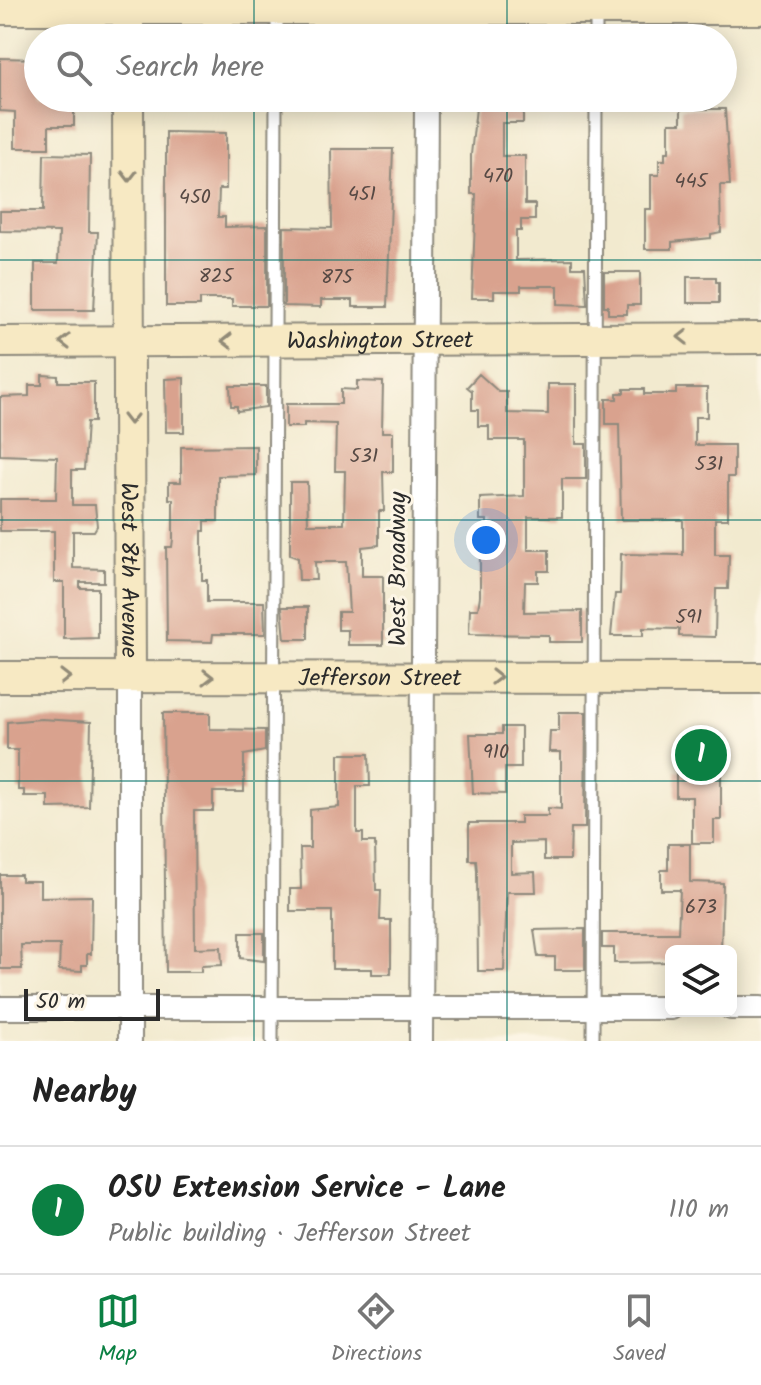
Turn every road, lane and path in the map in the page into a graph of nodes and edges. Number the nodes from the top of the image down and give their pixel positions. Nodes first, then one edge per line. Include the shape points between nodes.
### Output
1 (0, 9) edge
2 (761, 9) edge
3 (128, 16) edge
4 (426, 16) edge
5 (596, 16) edge
6 (277, 23) edge
7 (128, 112) edge
8 (276, 112) edge
9 (426, 112) edge
10 (596, 112) edge
11 (595, 337) junction
12 (761, 338) edge
13 (425, 339) junction
14 (274, 340) junction
15 (129, 341) junction
16 (0, 342) edge
17 (0, 677) edge
18 (130, 677) junction
19 (275, 677) junction
20 (423, 677) junction
21 (595, 678) junction
22 (761, 678) edge
23 (129, 1007) junction
24 (273, 1007) junction
25 (593, 1007) junction
26 (0, 1008) edge
27 (665, 1008) edge
28 (737, 1008) edge
29 (761, 1008) edge
30 (421, 1010) junction
31 (130, 1041) edge
32 (272, 1041) edge
33 (421, 1041) edge
34 (593, 1041) edge

1 - 3 main road
2 - 5 main road
3 - 6 main road
4 - 5 main road
4 - 6 main road
7 -> 15 main road, West 8th Avenue
8 - 14 lane
9 - 13 street, West Broadway
10 - 11 lane
12 -> 11 main road, Washington Street
11 - 13 main road, Washington Street
11 - 21 lane
13 - 14 main road, Washington Street
13 - 20 street, West Broadway
14 -> 15 main road, Washington Street
14 - 19 lane
15 -> 16 main road, Washington Street
15 -> 18 main road, West 8th Avenue
17 -> 18 main road, Jefferson Street
18 -> 19 main road, Jefferson Street
18 - 23 street, West 8th Avenue
19 - 20 main road, Jefferson Street
19 - 24 lane
20 -> 21 main road, Jefferson Street
20 - 30 street, West Broadway
21 - 22 main road, Jefferson Street
21 - 25 lane
23 - 24 street
23 - 26 street
23 - 31 street, West 8th Avenue
24 - 30 street
24 - 32 lane
25 - 27 street
25 - 30 street
25 - 34 lane
28 - 29 street
30 - 33 street, West Broadway

